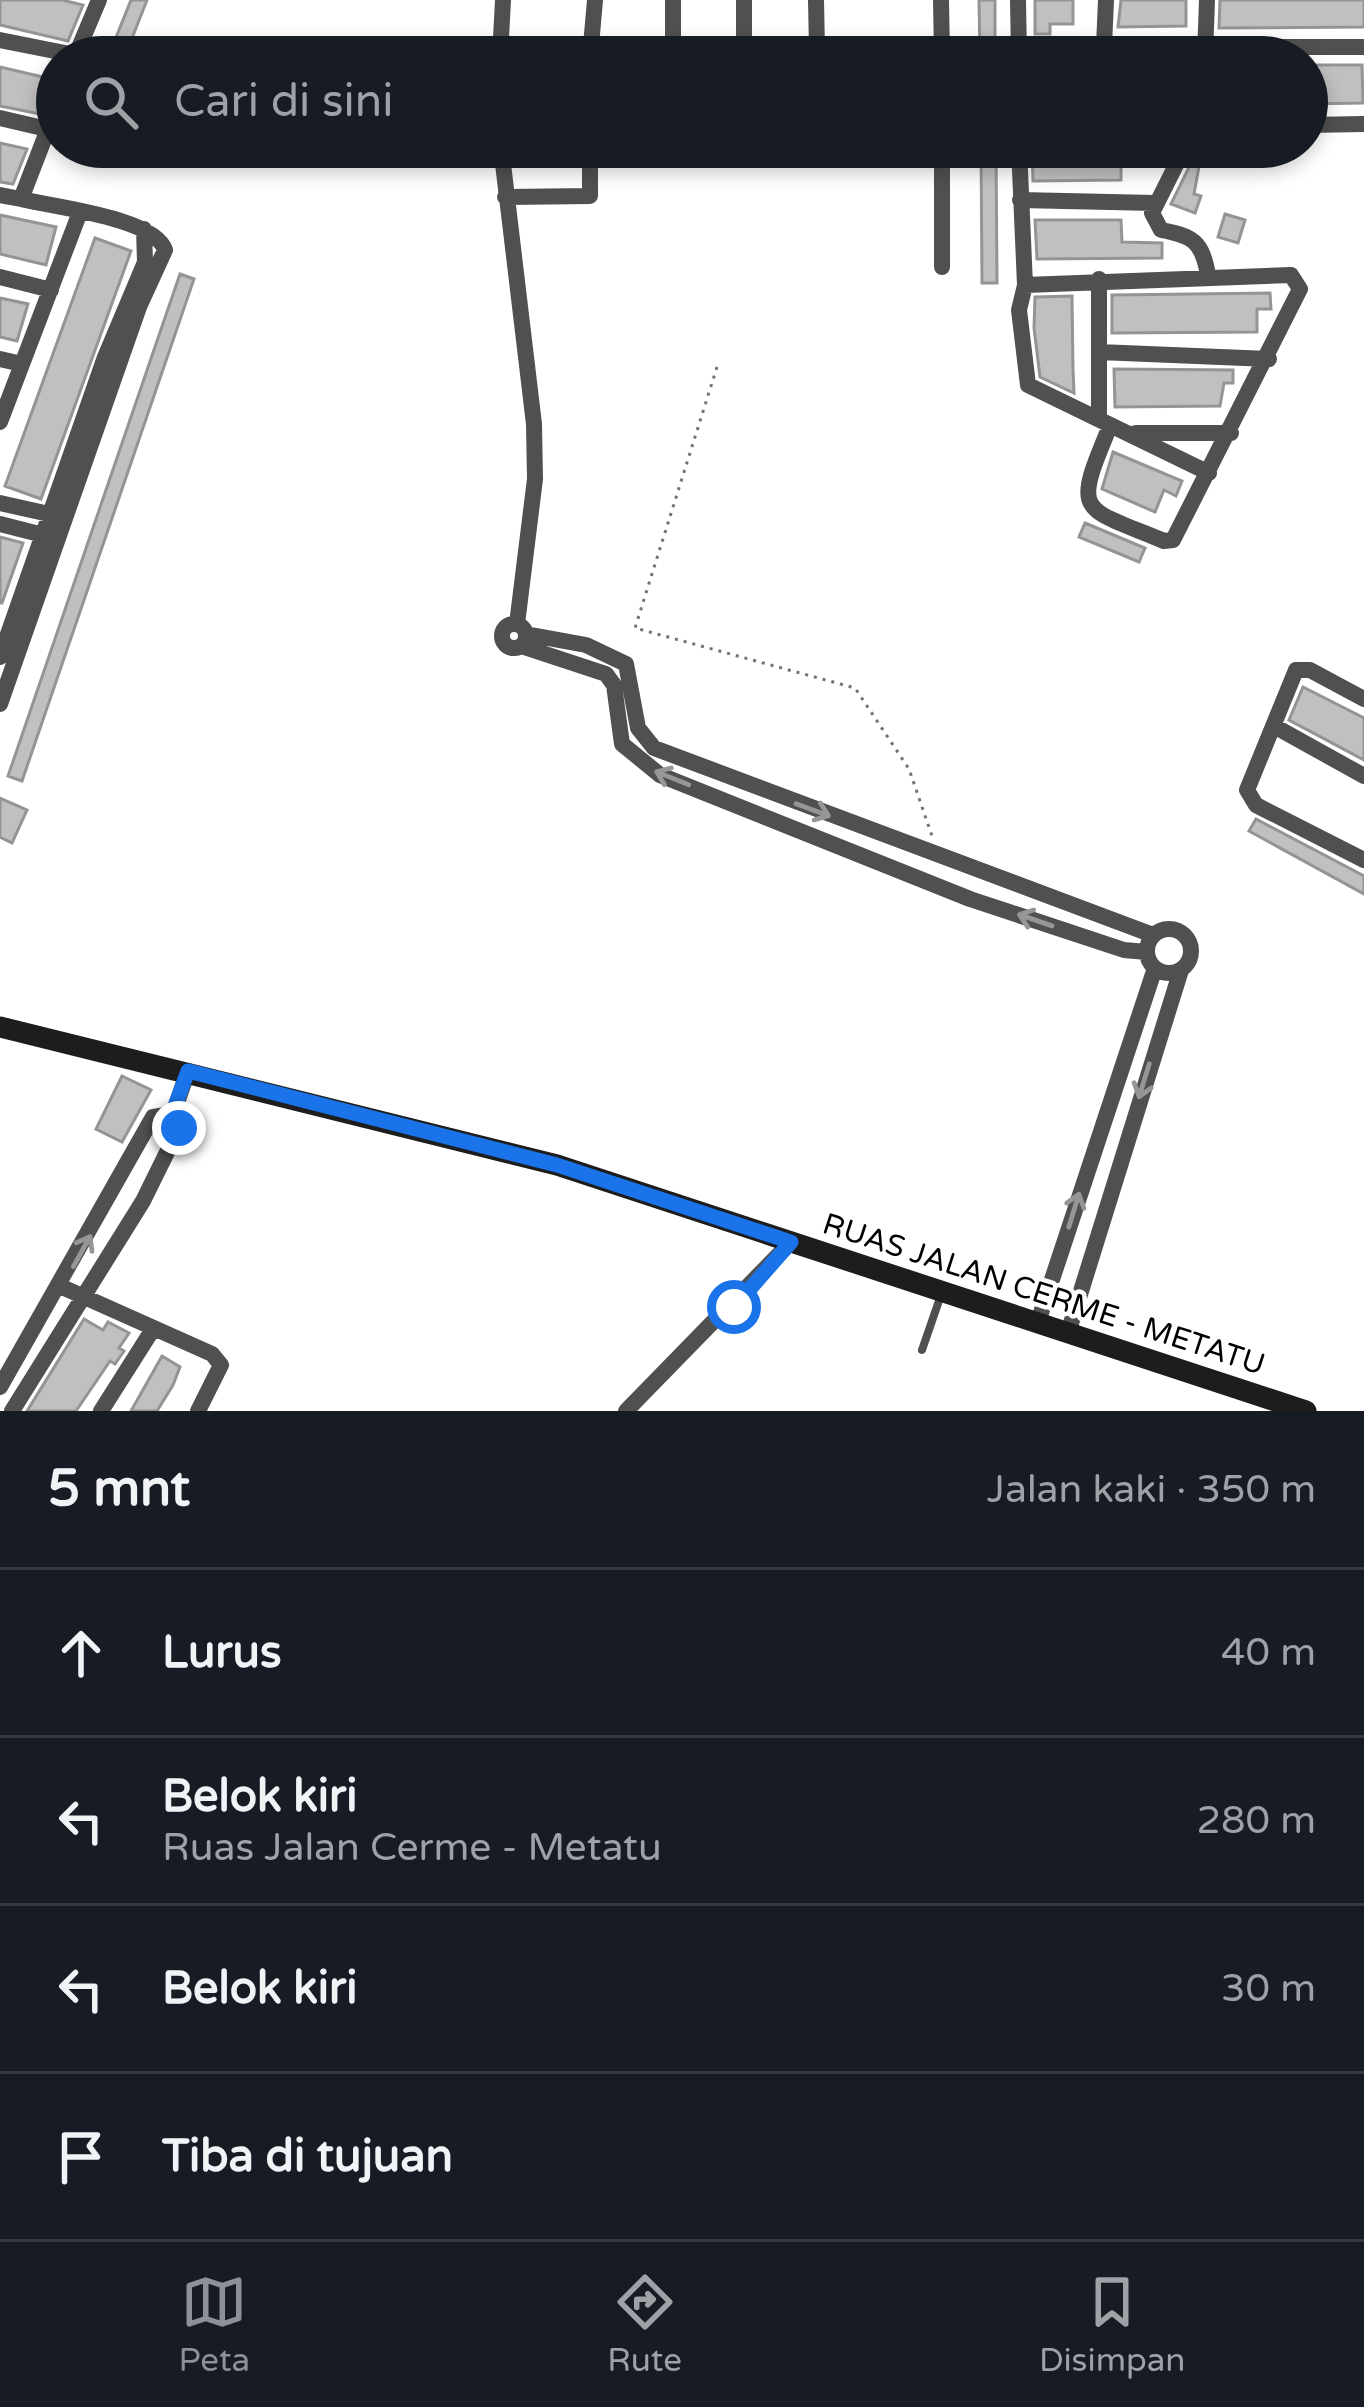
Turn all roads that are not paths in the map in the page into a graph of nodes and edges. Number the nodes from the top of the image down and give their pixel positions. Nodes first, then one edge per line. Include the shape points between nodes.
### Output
1 (99, 0) edge
2 (503, 0) edge
3 (595, 0) edge
4 (673, 0) edge
5 (743, 0) edge
6 (816, 0) edge
7 (941, 0) edge
8 (1018, 0) edge
9 (1106, 0) edge
10 (1207, 0) edge
11 (84, 36) edge
12 (501, 36) edge
13 (592, 36) edge
14 (674, 36) edge
15 (744, 36) edge
16 (817, 36) edge
17 (942, 36) edge
18 (1019, 36) edge
19 (1104, 36) edge
20 (1206, 36) edge
21 (0, 40) edge
22 (1364, 47) edge
23 (36, 48) edge
24 (1328, 48) edge
25 (0, 118) edge
26 (1364, 124) edge
27 (1328, 125) edge
28 (36, 126) edge
29 (36, 159) edge
30 (503, 168) edge
31 (590, 168) edge
32 (942, 168) edge
33 (1019, 168) edge
34 (1175, 168) edge
35 (0, 195) edge
36 (505, 197) junction
37 (21, 199) junction
38 (1021, 200) junction
39 (1156, 203) junction
40 (80, 212) junction
41 (942, 267) dead end
42 (1208, 275) junction
43 (0, 278) edge
44 (1099, 279) junction
45 (1025, 285) junction
46 (51, 290) junction
47 (1099, 352) junction
48 (0, 359) edge
49 (1269, 359) junction
50 (22, 364) junction
51 (1104, 421) junction
52 (0, 422) edge
53 (1130, 433) junction
54 (1232, 433) junction
55 (1209, 473) junction
56 (0, 503) edge
57 (58, 516) junction
58 (0, 524) edge
59 (51, 537) junction
60 (521, 635) junction
61 (0, 657) edge
62 (1364, 699) edge
63 (0, 704) edge
64 (1274, 726) junction
65 (1364, 776) edge
66 (939, 855) junction
67 (1364, 860) edge
68 (930, 880) junction
69 (1152, 952) junction
70 (1181, 970) junction
71 (0, 1027) edge
72 (188, 1071) junction
73 (172, 1114) junction
74 (1099, 1130) junction
75 (1126, 1137) junction
76 (116, 1190) junction
77 (143, 1202) junction
78 (791, 1242) junction
79 (62, 1287) junction
80 (942, 1291) junction
81 (84, 1296) junction
82 (1038, 1322) junction
83 (153, 1328) junction
84 (1068, 1333) junction
85 (922, 1350) dead end
86 (0, 1388) edge
87 (12, 1411) edge
88 (101, 1411) edge
89 (198, 1411) edge
90 (626, 1411) edge
91 (1306, 1411) edge

1 - 11 street
2 - 12 street
3 - 13 street
4 - 14 street
5 - 15 street
6 - 16 street
7 - 17 street
8 - 18 street
9 - 19 street
10 - 20 street
21 - 23 street
22 - 24 street
25 - 28 street
26 - 27 street
29 - 37 street
30 - 36 street
31 - 36 street via 590,196
32 - 41 street
33 - 38 street
34 - 39 street
35 - 37 street
36 - 60 street via 534,424
37 - 40 street
38 - 39 street
38 - 45 street
39 - 42 street via 1154,223 1192,236
40 - 46 street
40 - 57 street via 144,230 165,250
42 - 44 street
42 - 49 street via 1298,281
43 - 46 street
44 - 45 street
44 - 47 street
45 - 51 street via 1019,310 1028,385
46 - 50 street
47 - 49 street
47 - 51 street
48 - 50 street
49 - 54 street
50 - 52 street
51 - 53 street
51 - 55 street via 1085,485 1097,514 1173,540
53 - 54 street
53 - 55 street
54 - 55 street
56 - 57 street
57 - 59 street
58 - 59 street
59 - 61 street
59 - 63 street
60 -> 66 street via 586,645 626,664 638,728 654,748
68 -> 60 street via 661,776 622,744 606,674
62 - 64 street via 1300,669
64 - 65 street
64 - 67 street via 1250,799
66 - 68 street
66 - 69 street
69 -> 68 street via 1111,946
69 - 70 street
69 - 70 street via 1170,929 1186,938 1191,955
69 - 74 street
70 -> 75 street
71 - 72 main road, RUAS JALAN CERME - METATU
72 - 73 street
72 - 78 main road, RUAS JALAN CERME - METATU via 557,1165
73 - 76 street via 153,1118
73 - 77 street via 179,1128
74 - 75 street
82 -> 74 street
75 - 84 street
76 - 77 street
79 -> 76 street
77 - 81 street
78 - 80 main road, RUAS JALAN CERME - METATU
78 - 90 street
79 - 81 street
79 - 86 street
80 - 82 main road, RUAS JALAN CERME - METATU
80 - 85 lane
81 - 83 street
81 - 87 street
82 - 84 main road, RUAS JALAN CERME - METATU
83 - 88 street
83 - 89 street via 221,1365
84 - 91 main road, RUAS JALAN CERME - METATU

